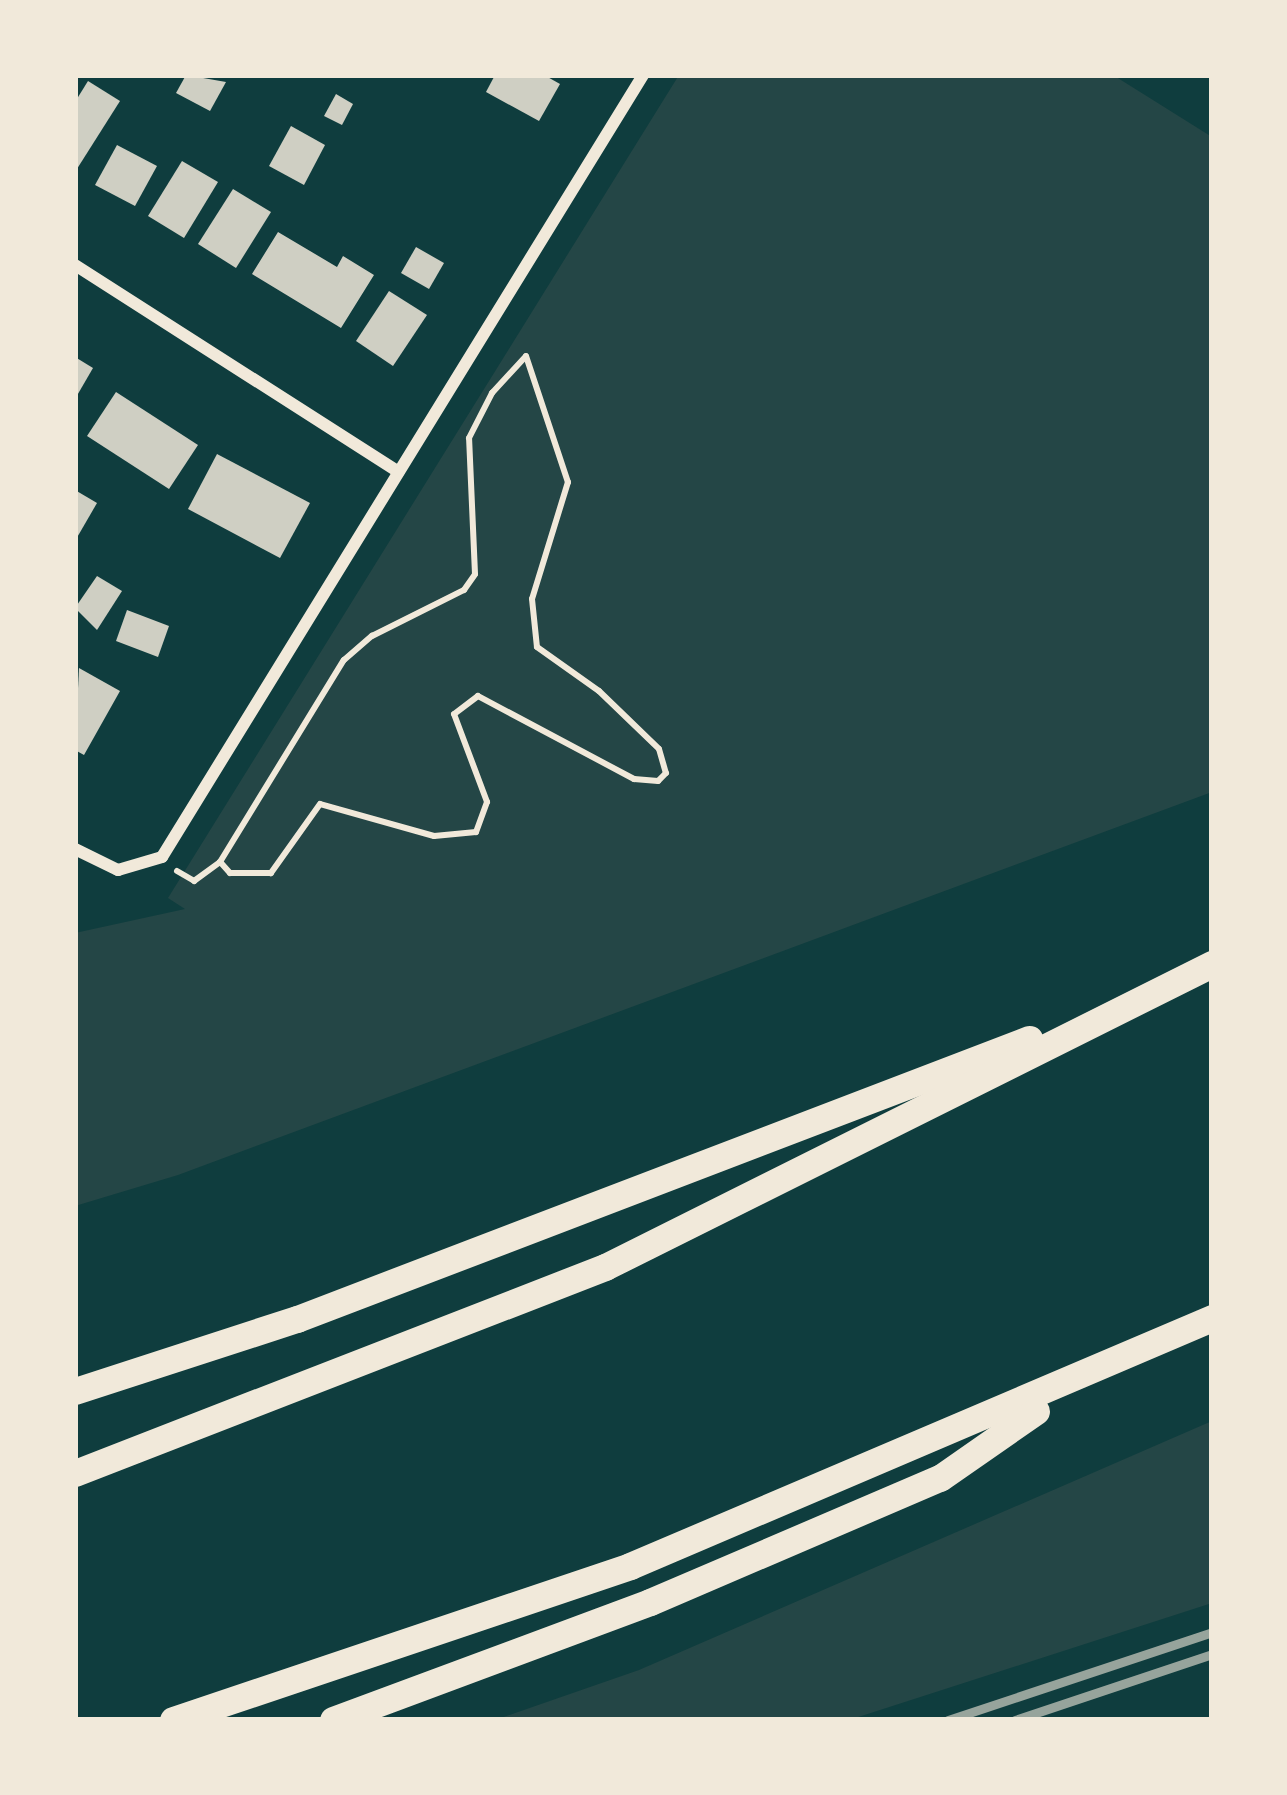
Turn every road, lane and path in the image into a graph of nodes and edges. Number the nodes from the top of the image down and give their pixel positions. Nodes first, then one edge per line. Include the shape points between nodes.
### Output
1 (643, 75) edge
2 (75, 266) edge
3 (399, 472) junction
4 (75, 849) edge
5 (220, 862) junction
6 (174, 869) dead end
7 (1212, 964) edge
8 (1178, 981) junction
9 (1212, 1318) edge
10 (1079, 1381) junction
11 (75, 1391) edge
12 (75, 1474) edge
13 (173, 1720) edge
14 (333, 1720) edge

1 - 3 street
2 - 3 street
3 - 4 street via 163,856 132,869 100,865
5 - 5 path via 344,660 372,636 464,590 475,574 469,438 492,393 526,356 568,482 532,599 536,647 629,720 667,760 666,773 658,781 634,779 478,696 454,714 487,802 476,832 434,836 320,804 271,873 244,879
5 - 6 path via 194,881
7 - 8 highway
8 - 11 highway via 297,1319
8 - 12 highway via 605,1267
9 - 10 highway
10 - 13 highway via 631,1566
10 - 14 highway via 940,1478 650,1603

